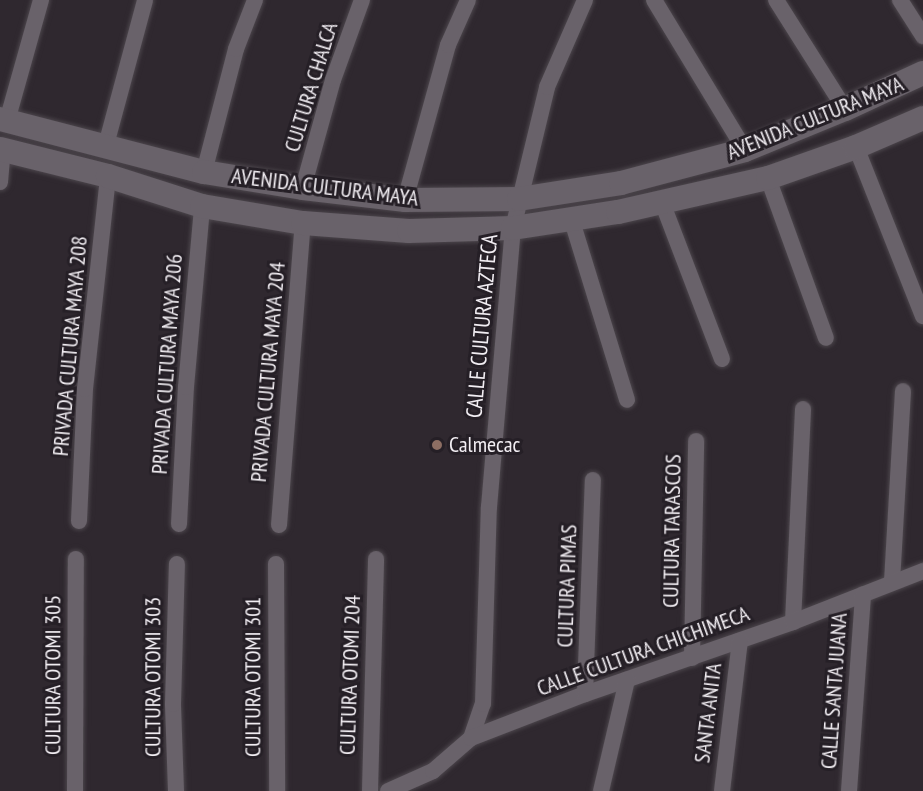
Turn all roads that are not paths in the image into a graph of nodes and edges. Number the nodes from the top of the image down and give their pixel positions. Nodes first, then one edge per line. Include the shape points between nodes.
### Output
1 (41, 0) edge
2 (145, 0) edge
3 (255, 0) edge
4 (362, 0) edge
5 (468, 0) edge
6 (585, 0) edge
7 (654, 0) edge
8 (776, 0) edge
9 (900, 0) edge
10 (923, 36) edge
11 (923, 73) edge
12 (845, 109) junction
13 (923, 118) edge
14 (4, 120) edge
15 (108, 135) junction
16 (856, 147) junction
17 (1, 149) edge
18 (745, 150) junction
19 (204, 172) junction
20 (108, 176) junction
21 (768, 178) junction
22 (0, 182) edge
23 (303, 188) junction
24 (519, 199) junction
25 (405, 200) junction
26 (662, 202) junction
27 (202, 206) junction
28 (572, 221) junction
29 (303, 223) junction
30 (513, 228) junction
31 (923, 316) edge
32 (826, 338) dead end
33 (722, 359) dead end
34 (903, 391) dead end
35 (627, 400) dead end
36 (803, 409) dead end
37 (696, 441) dead end
38 (593, 480) dead end
39 (79, 521) dead end
40 (179, 524) dead end
41 (279, 525) dead end
42 (76, 559) dead end
43 (376, 559) dead end
44 (177, 564) dead end
45 (276, 564) dead end
46 (923, 571) edge
47 (892, 582) junction
48 (863, 594) junction
49 (793, 622) junction
50 (740, 641) junction
51 (692, 658) junction
52 (627, 680) junction
53 (585, 694) junction
54 (471, 738) junction
55 (75, 791) edge
56 (176, 791) edge
57 (277, 791) edge
58 (370, 791) edge
59 (388, 791) edge
60 (601, 791) edge
61 (722, 791) edge
62 (849, 791) edge

1 - 14 street
2 - 15 street
3 - 19 street via 236,49
4 - 23 street, CULTURA CHALCA via 333,80
5 - 25 street via 448,45
6 - 24 street, CALLE CULTURA AZTECA via 547,87
7 - 18 street
8 - 12 street
9 - 10 street
11 - 12 street, AVENIDA CULTURA MAYA
12 - 18 street, AVENIDA CULTURA MAYA
13 - 16 street, AVENIDA CULTURA MAYA
14 - 15 street, AVENIDA CULTURA MAYA
15 - 19 street, AVENIDA CULTURA MAYA
16 - 21 street, AVENIDA CULTURA MAYA
16 - 31 street
17 - 20 street, AVENIDA CULTURA MAYA
17 - 22 street
18 - 24 street, AVENIDA CULTURA MAYA via 621,183
19 - 23 street, AVENIDA CULTURA MAYA
20 - 27 street, AVENIDA CULTURA MAYA
20 - 39 street, PRIVADA CULTURA MAYA 208 via 85,389
21 - 26 street, AVENIDA CULTURA MAYA
21 - 32 street
23 - 25 street, AVENIDA CULTURA MAYA
24 - 25 street, AVENIDA CULTURA MAYA
24 - 30 street, CALLE CULTURA AZTECA
26 - 28 street, AVENIDA CULTURA MAYA
26 - 33 street
27 - 29 street, AVENIDA CULTURA MAYA
27 - 40 street, PRIVADA CULTURA MAYA 206
28 - 30 street, AVENIDA CULTURA MAYA
28 - 35 street
29 - 30 street, AVENIDA CULTURA MAYA via 410,231
29 - 41 street, PRIVADA CULTURA MAYA 204
30 - 54 street, CALLE CULTURA AZTECA via 489,507 483,704
34 - 47 street
36 - 49 street
37 - 51 street, CULTURA TARASCOS
38 - 53 street, CULTURA PIMAS
42 - 55 street, CULTURA OTOMI 305
43 - 58 street, CULTURA OTOMI 204
44 - 56 street, CULTURA OTOMI 303 via 173,704
45 - 57 street, CULTURA OTOMI 301
46 - 47 street, CALLE CULTURA CHICHIMECA
47 - 48 street, CALLE CULTURA CHICHIMECA
48 - 49 street, CALLE CULTURA CHICHIMECA
48 - 62 street, CALLE SANTA JUANA
49 - 50 street, CALLE CULTURA CHICHIMECA
50 - 51 street, CALLE CULTURA CHICHIMECA
50 - 61 street, SANTA ANITA
51 - 52 street, CALLE CULTURA CHICHIMECA
52 - 53 street, CALLE CULTURA CHICHIMECA
52 - 60 street
53 - 54 street, CALLE CULTURA CHICHIMECA
54 - 59 street, CALLE CULTURA CHICHIMECA via 433,771

